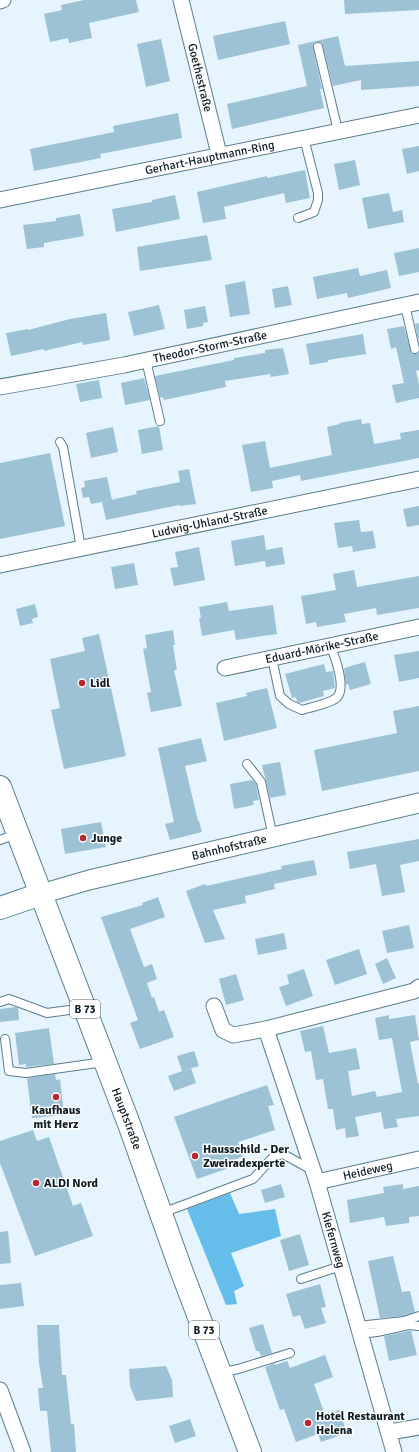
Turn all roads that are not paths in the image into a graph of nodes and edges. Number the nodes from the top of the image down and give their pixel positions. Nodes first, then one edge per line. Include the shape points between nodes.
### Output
1 (184, 1) edge
2 (318, 48) dead end
3 (419, 115) edge
4 (338, 131) junction
5 (304, 138) junction
6 (219, 154) junction
7 (0, 200) edge
8 (298, 218) dead end
9 (412, 303) edge
10 (415, 349) dead end
11 (146, 360) junction
12 (0, 387) edge
13 (160, 421) dead end
14 (60, 442) dead end
15 (419, 480) edge
16 (81, 548) junction
17 (0, 565) edge
18 (419, 627) edge
19 (330, 646) junction
20 (272, 658) junction
21 (225, 668) dead end
22 (247, 764) dead end
23 (0, 789) edge
24 (419, 803) edge
25 (9, 837) edge
26 (273, 837) junction
27 (41, 894) junction
28 (0, 908) edge
29 (419, 987) edge
30 (0, 1002) edge
31 (214, 1006) dead end
32 (85, 1008) junction
33 (266, 1029) junction
34 (5, 1040) dead end
35 (105, 1062) junction
36 (419, 1159) edge
37 (315, 1176) junction
38 (162, 1213) junction
39 (341, 1266) junction
40 (301, 1279) dead end
41 (419, 1316) edge
42 (419, 1326) edge
43 (359, 1330) junction
44 (290, 1353) dead end
45 (220, 1374) junction
46 (0, 1390) edge
47 (419, 1427) edge
48 (390, 1432) junction
49 (23, 1452) edge
50 (250, 1452) edge
51 (394, 1452) edge

1 - 6 street, Goethestraße
2 - 4 lane
3 - 4 street, Gerhart-Hauptmann-Ring
4 - 5 street, Gerhart-Hauptmann-Ring
5 - 6 street, Gerhart-Hauptmann-Ring
5 - 8 lane via 318,200 314,212
6 - 7 street, Gerhart-Hauptmann-Ring
9 - 10 lane
9 - 11 street, Theodor-Storm-Straße
11 - 12 street, Theodor-Storm-Straße
11 - 13 lane
14 - 16 lane
15 - 16 street, Ludwig-Uhland-Straße
16 - 17 street, Ludwig-Uhland-Straße
18 - 19 street, Eduard-Mörike-Straße
19 - 20 street, Eduard-Mörike-Straße
19 - 20 lane via 336,658 340,692 336,699 302,710 280,696
20 - 21 street, Eduard-Mörike-Straße
22 - 26 lane via 261,782
23 - 25 main road, Hauptstraße / B 73
24 - 26 street, Bahnhofstraße
25 - 27 main road, Hauptstraße / B 73
26 - 27 street, Bahnhofstraße via 89,880
27 - 28 main road
27 - 32 main road, Hauptstraße / B 73
29 - 33 street via 414,991
30 - 32 lane via 9,999 47,1013
31 - 33 street via 223,1030 233,1035
32 - 35 main road, Hauptstraße / B 73
33 - 37 street, Kiefernweg
34 - 35 lane via 9,1071 26,1073
35 - 38 main road, Hauptstraße / B 73
36 - 37 street, Heideweg
37 - 38 lane via 283,1154 273,1157 253,1179
37 - 39 street, Kiefernweg
38 - 45 main road, Hauptstraße / B 73
39 - 40 lane
39 - 43 street, Kiefernweg
41 - 43 lane
42 - 43 lane via 409,1325 378,1332
43 - 48 street, Kiefernweg
44 - 45 lane
45 - 50 main road, Hauptstraße / B 73
46 - 49 street
47 - 48 street
48 - 51 street, Kiefernweg

